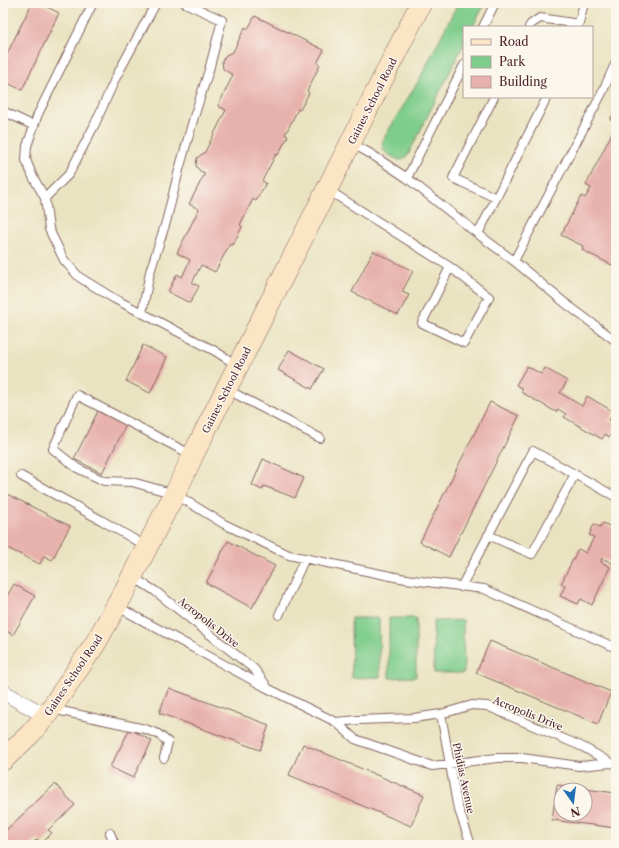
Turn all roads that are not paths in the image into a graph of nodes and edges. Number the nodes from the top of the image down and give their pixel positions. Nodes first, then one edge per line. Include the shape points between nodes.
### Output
1 (93, 3) edge
2 (156, 3) edge
3 (185, 3) edge
4 (421, 3) edge
5 (495, 3) edge
6 (584, 3) edge
7 (578, 25) edge
8 (484, 26) edge
9 (530, 26) edge
10 (616, 62) edge
11 (463, 67) edge
12 (493, 98) edge
13 (546, 98) edge
14 (3, 111) edge
15 (34, 126) junction
16 (351, 142) junction
17 (408, 178) junction
18 (327, 190) junction
19 (45, 198) junction
20 (496, 198) junction
21 (478, 234) junction
22 (514, 261) junction
23 (450, 268) junction
24 (142, 312) junction
25 (616, 340) edge
26 (238, 366) junction
27 (226, 389) junction
28 (320, 438) dead end
29 (193, 455) junction
30 (575, 474) junction
31 (20, 476) dead end
32 (175, 494) junction
33 (616, 498) edge
34 (488, 535) junction
35 (147, 547) junction
36 (305, 558) junction
37 (132, 576) junction
38 (461, 587) junction
39 (116, 606) junction
40 (279, 615) dead end
41 (616, 648) edge
42 (269, 689) junction
43 (3, 692) edge
44 (48, 712) junction
45 (441, 714) junction
46 (336, 722) junction
47 (164, 758) dead end
48 (3, 760) edge
49 (614, 763) edge
50 (450, 764) junction
51 (110, 833) dead end
52 (115, 845) edge
53 (471, 845) edge

1 - 15 lane
2 - 19 lane via 116,77 69,174
3 - 24 lane via 222,20 150,272
4 - 16 main road, Gaines School Road
5 - 8 lane
6 - 7 lane
7 - 9 lane via 540,18
10 - 22 lane
11 - 17 lane
12 - 20 lane via 453,178
13 - 20 lane
14 - 15 lane
15 - 19 lane via 27,146 26,160
16 - 17 lane
16 - 18 main road, Gaines School Road
17 - 21 lane
18 - 23 lane
18 - 26 main road, Gaines School Road
19 - 24 lane via 49,229 64,260 79,277
20 - 21 lane
21 - 22 lane
22 - 25 lane
23 - 23 lane via 422,323 464,343 489,297
24 - 26 lane
26 - 27 main road, Gaines School Road
27 - 28 lane
27 - 29 main road, Gaines School Road
29 - 32 main road, Gaines School Road
29 - 32 lane via 77,395 53,449 77,468 104,481 132,482
30 - 33 lane
30 - 34 lane via 532,554
30 - 34 lane via 533,451
31 - 35 lane
32 - 35 main road, Gaines School Road
32 - 36 lane via 224,524 289,555
34 - 38 lane
35 - 37 main road, Gaines School Road
36 - 38 lane via 400,578
36 - 40 lane
37 - 39 main road, Gaines School Road
37 - 42 lane, Acropolis Drive via 155,591 254,669
38 - 41 lane via 484,589
39 - 42 lane, Acropolis Drive
39 - 44 main road, Gaines School Road via 95,644
42 - 46 lane, Acropolis Drive
43 - 44 street
44 - 47 lane via 144,728 168,742
44 - 48 main road, Gaines School Road
45 - 46 lane, Acropolis Drive
45 - 49 lane, Acropolis Drive via 472,705 487,706
45 - 50 lane, Phidias Avenue
46 - 50 lane, Acropolis Drive via 355,739 432,766
49 - 50 lane, Acropolis Drive via 579,766 522,758 497,758
50 - 53 lane, Phidias Avenue via 457,804
51 - 52 lane

